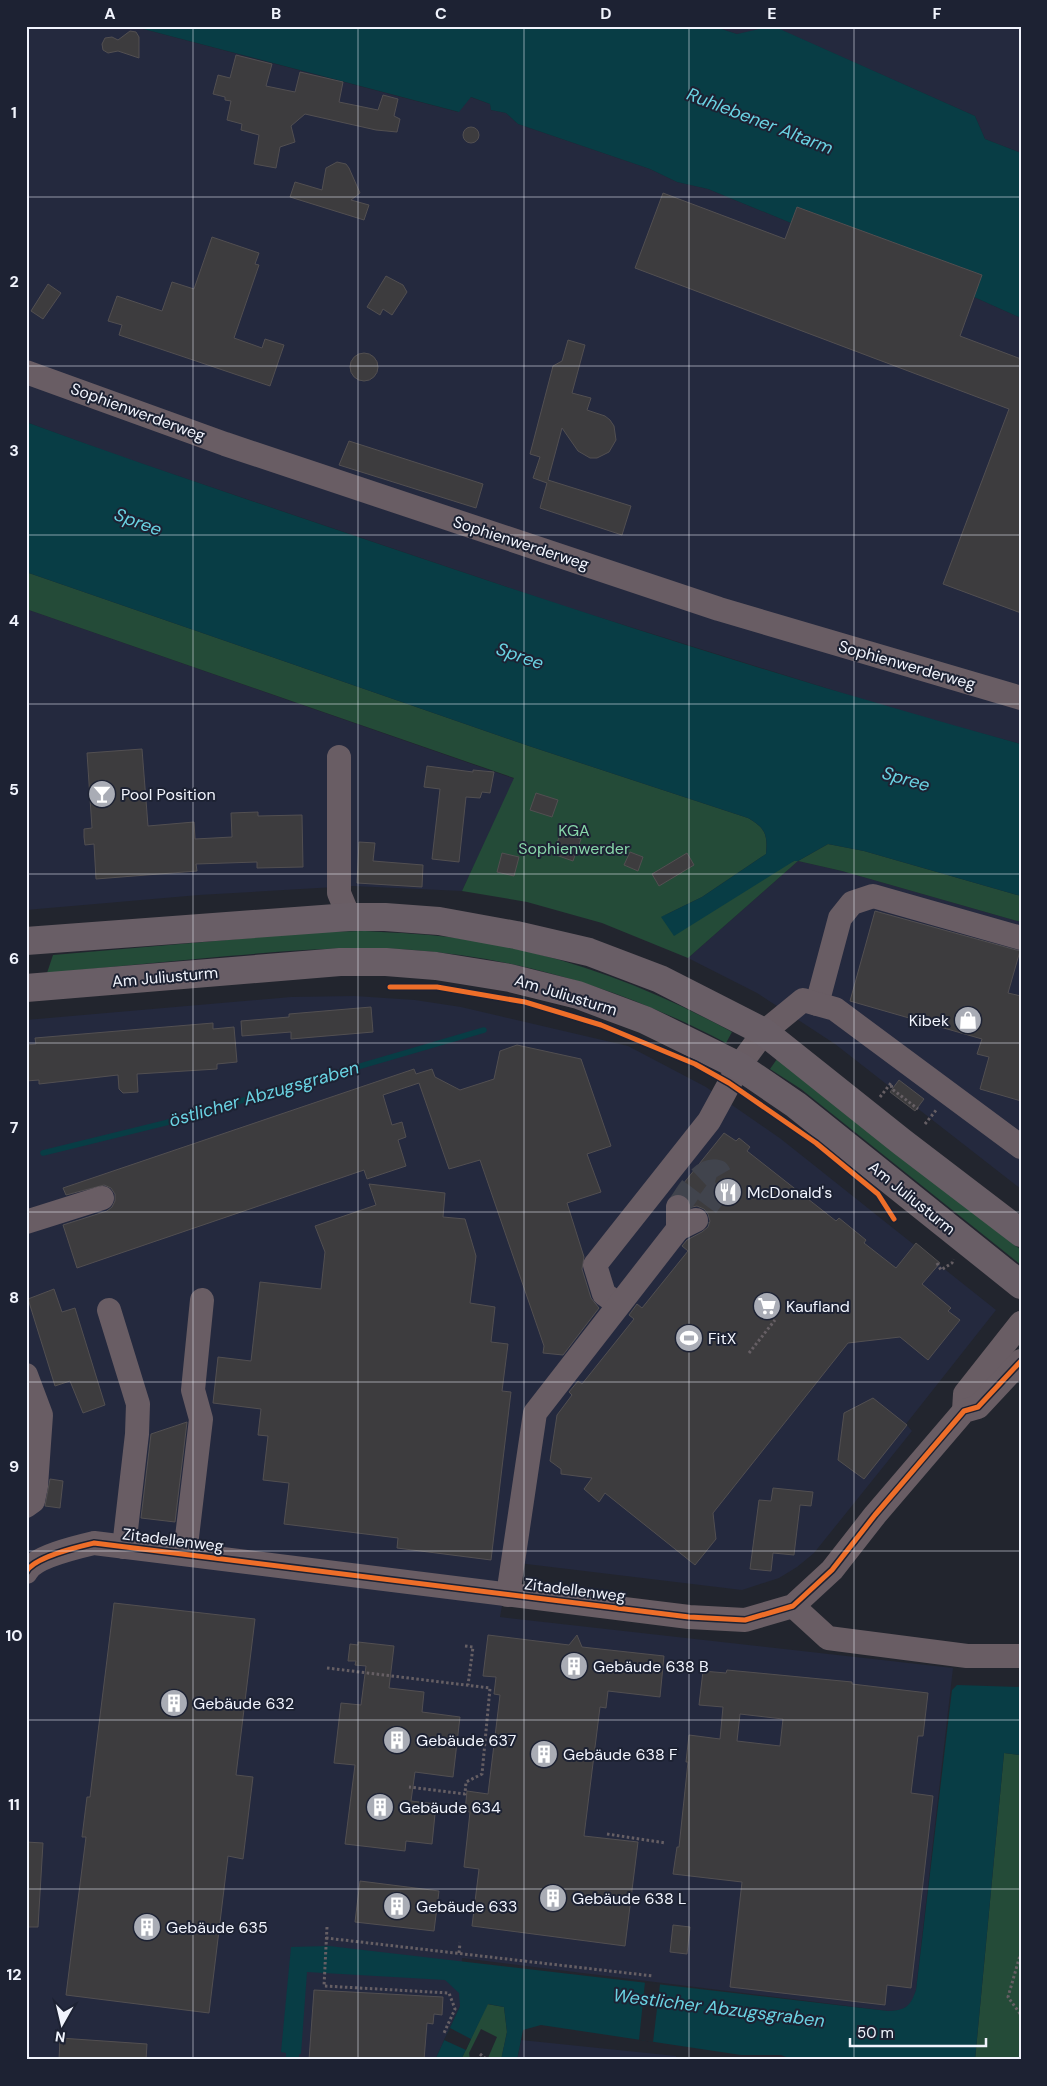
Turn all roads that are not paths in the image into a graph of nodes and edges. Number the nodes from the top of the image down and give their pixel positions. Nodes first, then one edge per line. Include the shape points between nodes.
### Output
1 (26, 372) edge
2 (1021, 698) edge
3 (339, 757) dead end
4 (349, 917) junction
5 (1021, 938) edge
6 (26, 941) edge
7 (26, 988) edge
8 (817, 1004) junction
9 (764, 1032) junction
10 (739, 1066) junction
11 (1021, 1146) edge
12 (102, 1198) dead end
13 (684, 1219) tunnel mouth
14 (26, 1222) edge
15 (1021, 1233) edge
16 (1021, 1285) edge
17 (202, 1300) dead end
18 (618, 1304) junction
19 (109, 1310) dead end
20 (1021, 1323) edge
21 (1021, 1361) edge
22 (26, 1375) edge
23 (964, 1411) junction
24 (26, 1506) edge
25 (124, 1547) junction
26 (185, 1554) junction
27 (27, 1567) edge
28 (508, 1594) junction
29 (793, 1606) junction
30 (1021, 1656) edge

1 - 2 street, Sophienwerderweg via 232,446 720,609
3 - 4 street via 339,893
4 - 6 main road
4 - 9 main road via 439,922 589,952 660,978
5 - 8 street via 873,896 852,903 840,918
7 - 10 main road, Am Juliusturm via 340,962 436,966 510,978 578,995 645,1020
8 - 9 street via 803,1000
8 - 11 street via 835,1009
9 - 10 street
9 - 15 main road
10 - 16 main road, Am Juliusturm via 796,1105
10 - 18 street via 709,1121 595,1264 604,1294
12 - 14 street
13 - 18 street
17 - 26 street via 194,1390 201,1419
18 - 28 street via 535,1413
19 - 25 street via 138,1404 138,1434
20 - 23 street, Zitadellenweg via 965,1394
21 - 23 street, Zitadellenweg via 978,1407
22 - 24 street via 41,1415 36,1486 33,1501
23 - 29 street, Zitadellenweg via 875,1514 832,1570
25 - 26 street, Zitadellenweg
25 - 27 street, Zitadellenweg via 94,1543
26 - 28 street, Zitadellenweg
28 - 29 street, Zitadellenweg via 690,1617 745,1620
29 - 30 street via 828,1638 967,1656

